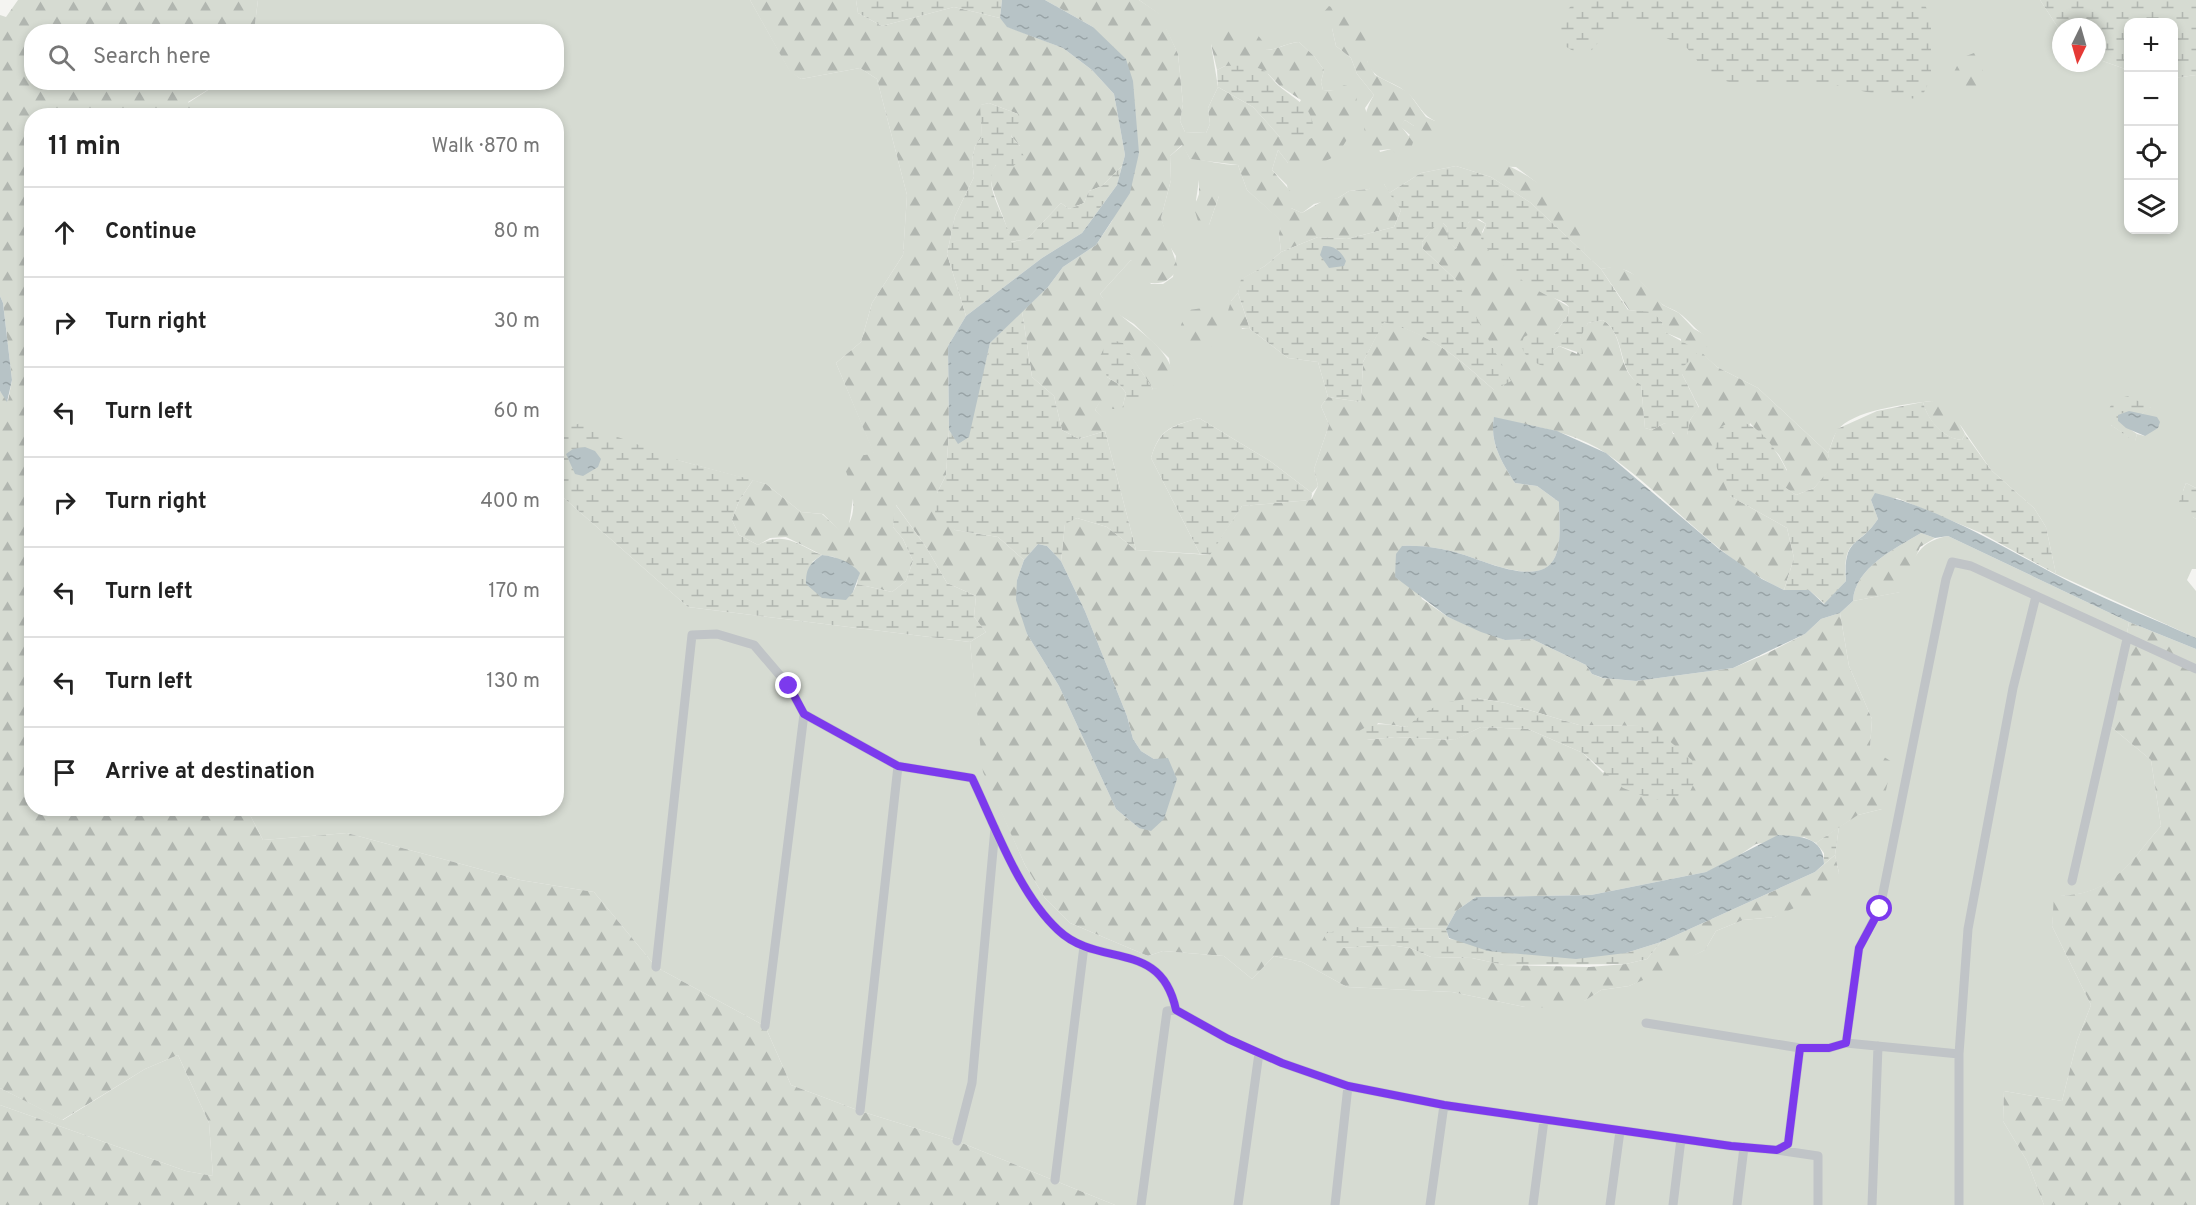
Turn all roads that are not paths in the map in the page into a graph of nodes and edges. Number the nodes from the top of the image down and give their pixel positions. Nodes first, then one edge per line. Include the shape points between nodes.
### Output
1 (2036, 596) junction
2 (2127, 639) junction
3 (2196, 669) edge
4 (804, 714) junction
5 (898, 766) junction
6 (995, 826) junction
7 (2072, 880) dead end
8 (1084, 946) junction
9 (656, 967) dead end
10 (1176, 1010) junction
11 (1646, 1023) dead end
12 (765, 1026) dead end
13 (1846, 1043) junction
14 (1878, 1046) junction
15 (1800, 1048) junction
16 (1259, 1053) junction
17 (1959, 1054) junction
18 (1348, 1086) junction
19 (1444, 1105) junction
20 (860, 1111) dead end
21 (1544, 1120) junction
22 (1620, 1131) junction
23 (1681, 1139) junction
24 (957, 1141) dead end
25 (1744, 1147) junction
26 (1777, 1150) junction
27 (1054, 1180) dead end
28 (1141, 1205) edge
29 (1238, 1205) edge
30 (1335, 1205) edge
31 (1430, 1205) edge
32 (1533, 1205) edge
33 (1610, 1205) edge
34 (1673, 1205) edge
35 (1737, 1205) edge
36 (1818, 1205) edge
37 (1872, 1205) edge
38 (1959, 1205) edge

1 - 2 street
1 - 13 street via 1971,566 1952,562 1880,909 1859,948
1 - 17 street via 2013,688 1968,929
2 - 3 street
2 - 7 street
4 - 5 street
4 - 9 street via 789,686 754,645 717,634 692,635
4 - 12 street
5 - 6 street via 972,778
5 - 20 street
6 - 8 street via 1024,885 1050,922
6 - 24 street via 972,1083
8 - 10 street via 1145,964 1160,973 1172,990
8 - 27 street
10 - 16 street
10 - 28 street via 1167,1011
11 - 15 street
13 - 14 street
13 - 15 street via 1829,1048
14 - 17 street
14 - 37 street
15 - 26 street via 1788,1144
16 - 18 street
16 - 29 street
17 - 38 street
18 - 19 street
18 - 30 street
19 - 21 street
19 - 31 street
21 - 22 street
21 - 32 street
22 - 23 street
22 - 33 street
23 - 25 street
23 - 34 street
25 - 26 street
25 - 35 street
26 - 36 street via 1818,1156

